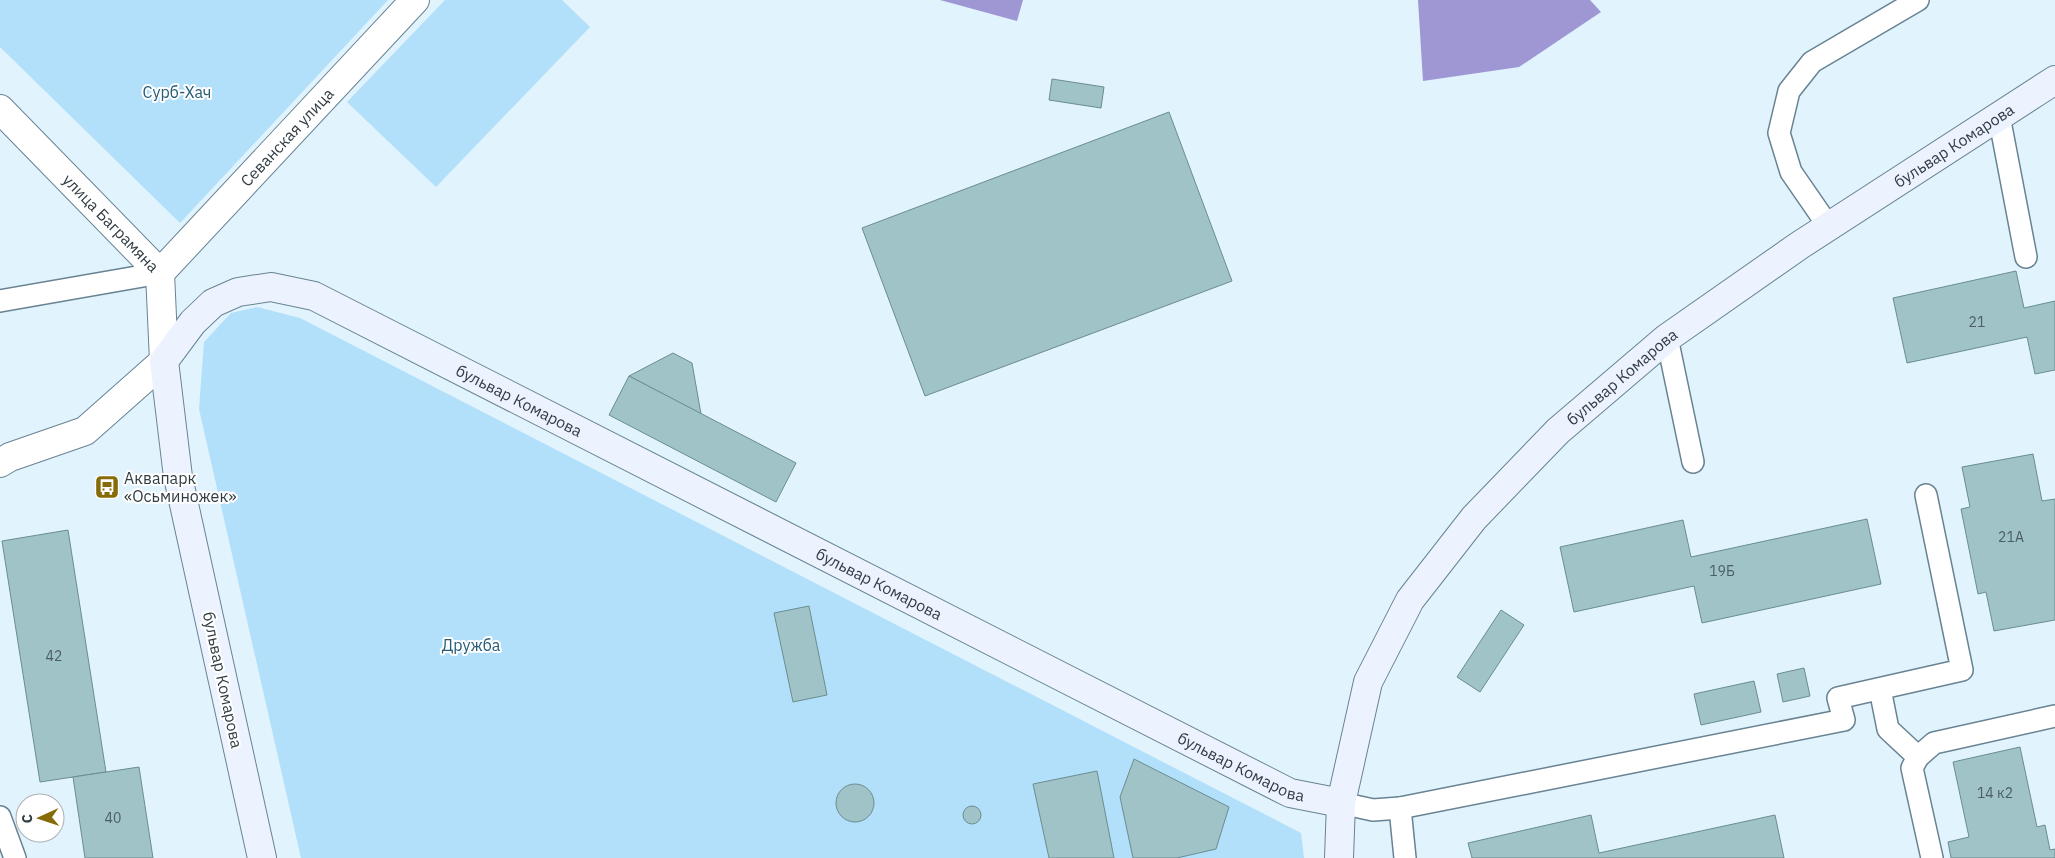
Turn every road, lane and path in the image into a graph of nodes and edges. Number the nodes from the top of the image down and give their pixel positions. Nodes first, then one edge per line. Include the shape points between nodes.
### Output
1 (415, 0) edge
2 (1918, 0) edge
3 (2055, 80) edge
4 (0, 109) edge
5 (1999, 116) junction
6 (1829, 227) junction
7 (2026, 257) dead end
8 (160, 273) junction
9 (0, 301) edge
10 (1667, 338) junction
11 (164, 361) junction
12 (1693, 462) dead end
13 (0, 463) edge
14 (1926, 495) dead end
15 (1880, 689) junction
16 (2055, 716) edge
17 (1918, 757) junction
18 (1341, 803) junction
19 (1400, 808) junction
20 (0, 817) edge
21 (15, 858) edge
22 (262, 858) edge
23 (1339, 858) edge
24 (1405, 858) edge
25 (1932, 858) edge

1 - 8 street, Севанская улица
2 - 6 lane via 1812,62 1789,91 1779,133 1791,172
3 - 5 street, бульвар Комарова
4 - 8 street, улица Баграмяна
5 - 6 street, бульвар Комарова
5 - 7 lane
6 - 10 street, бульвар Комарова
8 - 9 lane
8 - 11 street, улица Баграмяна
10 - 12 lane
10 - 18 street, бульвар Комарова via 1558,431 1474,518 1410,600 1368,682
11 - 13 street via 85,431
11 - 18 street, бульвар Комарова via 193,322 213,302 238,292 271,287 314,296 1290,794
11 - 22 street, бульвар Комарова via 178,477
14 - 15 lane via 1962,670
15 - 17 lane via 1888,729
15 - 19 lane via 1838,698 1844,720
16 - 17 lane via 1934,743
17 - 25 lane via 1912,768
18 - 19 lane via 1373,810
18 - 23 street, бульвар Комарова
19 - 24 lane
20 - 21 lane

